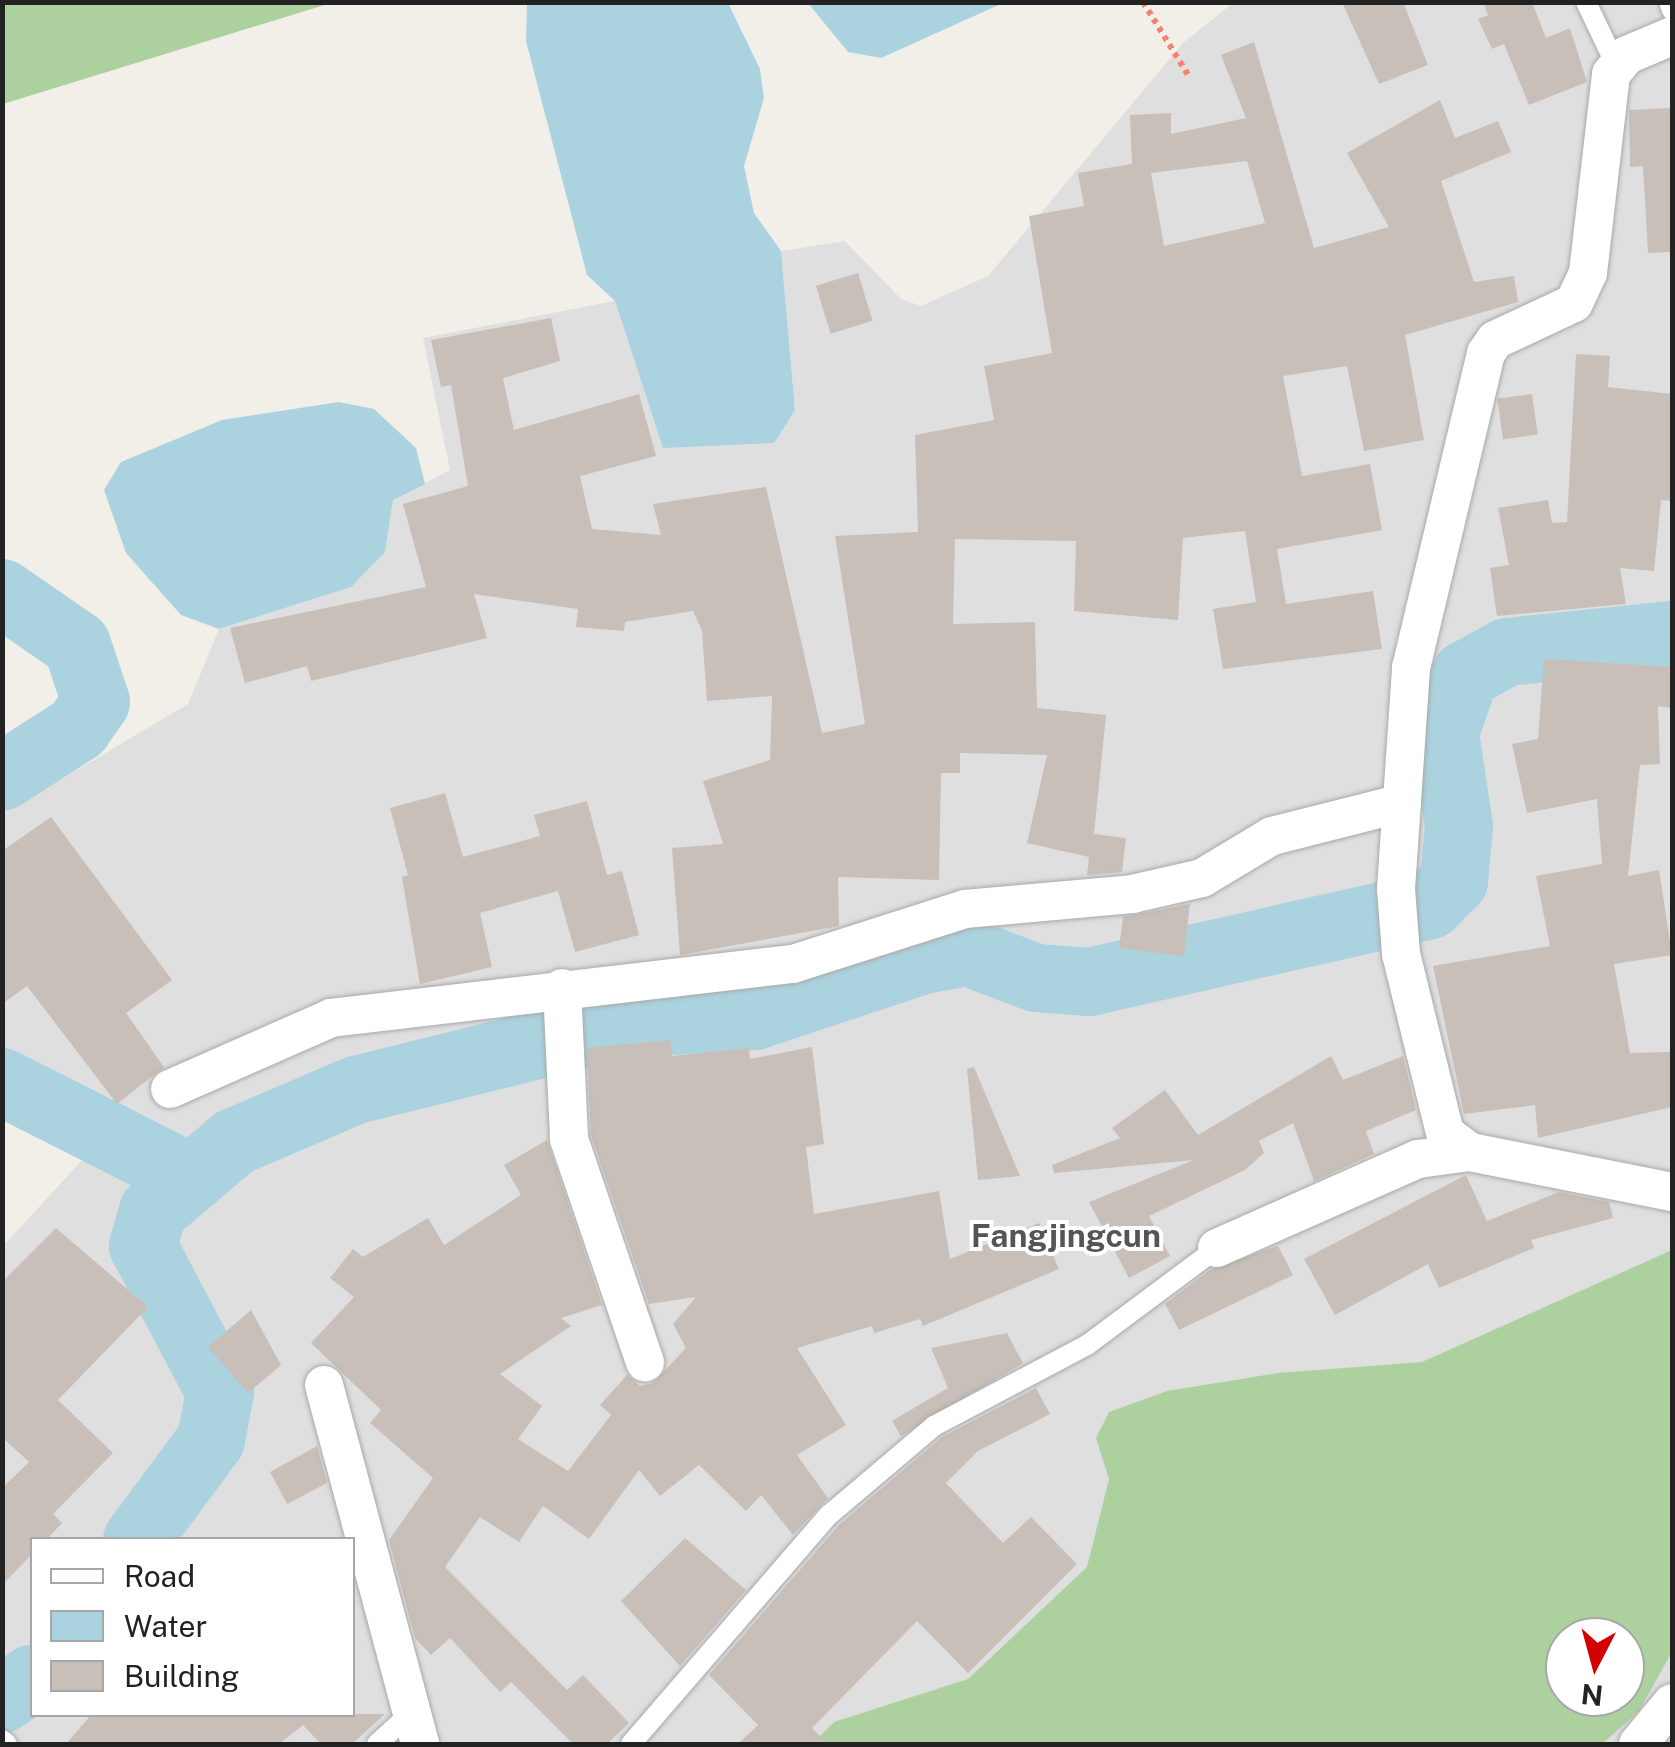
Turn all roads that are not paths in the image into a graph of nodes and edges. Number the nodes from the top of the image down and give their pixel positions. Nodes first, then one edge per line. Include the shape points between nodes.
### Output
1 (1586, 2) edge
2 (1669, 2) edge
3 (1672, 10) edge
4 (1672, 36) edge
5 (1617, 67) junction
6 (1402, 803) junction
7 (562, 1000) junction
8 (170, 1089) dead end
9 (1470, 1152) junction
10 (1672, 1192) edge
11 (1218, 1248) joint
12 (645, 1362) dead end
13 (324, 1385) dead end
14 (1672, 1702) edge
15 (416, 1728) edge
16 (377, 1744) edge
17 (632, 1744) edge
18 (1638, 1744) edge

1 - 5 lane
2 - 3 lane
4 - 5 street
5 - 6 street via 1588,273 1574,303 1495,340 1486,352 1411,668
6 - 7 street via 1272,836 1202,878 1132,894 965,910 792,964
6 - 9 street via 1396,890 1401,954 1445,1134
7 - 8 street via 331,1018
7 - 12 street via 561,1064 586,1202
9 - 10 street
9 - 11 street via 1418,1159
11 - 17 lane via 1087,1346 934,1426 829,1515
13 - 15 street
14 - 18 street
15 - 16 lane

